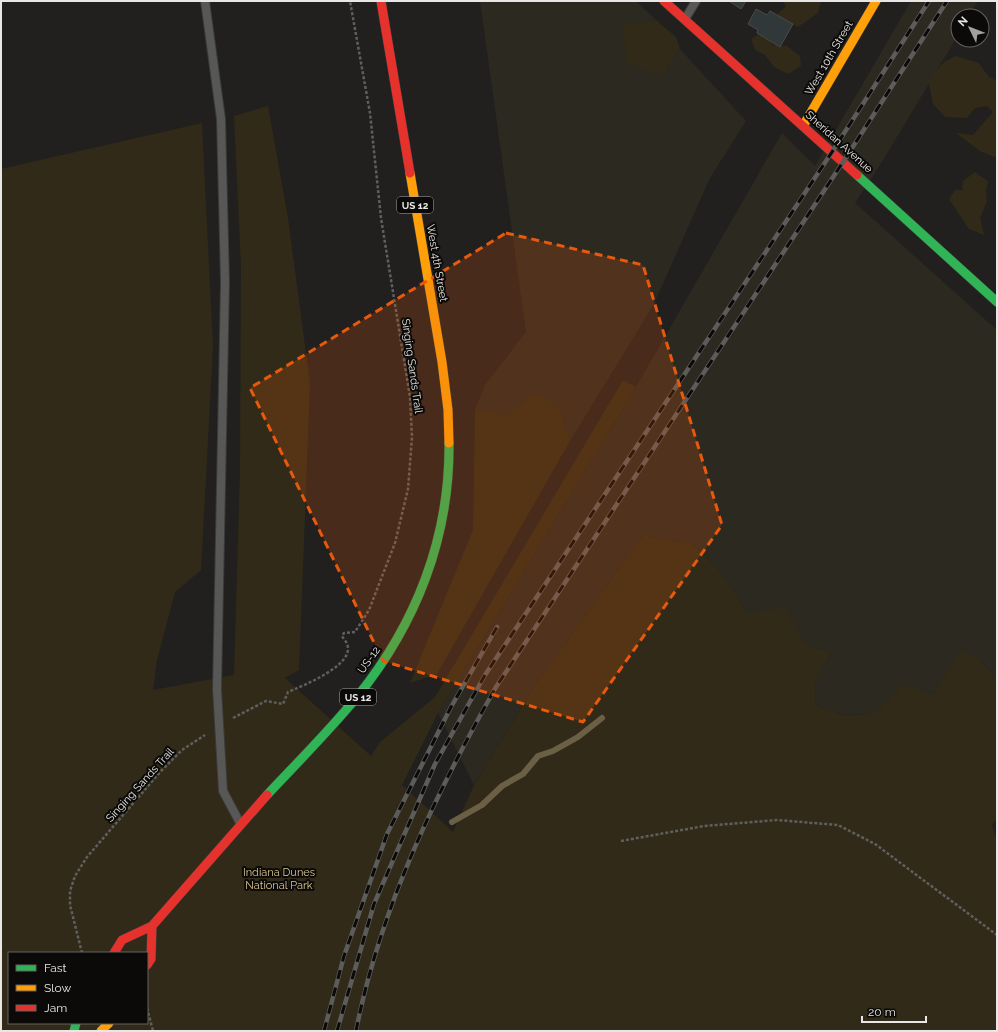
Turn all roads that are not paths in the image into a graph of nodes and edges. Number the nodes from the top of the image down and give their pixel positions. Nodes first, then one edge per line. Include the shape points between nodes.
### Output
1 (205, 1) edge
2 (381, 1) edge
3 (664, 1) edge
4 (696, 1) edge
5 (876, 1) edge
6 (685, 20) junction
7 (803, 126) junction
8 (997, 302) edge
9 (448, 410) joint
10 (241, 824) junction
11 (152, 926) junction
12 (115, 952) edge
13 (148, 964) edge

1 - 10 lane via 221,119 225,282 219,726 223,791
2 - 9 main road, West 4th Street / US 12
3 - 6 main road, Sheridan Avenue
4 - 6 lane
5 - 7 main road, West 10th Street
6 - 7 main road, Sheridan Avenue
7 - 8 main road, Sheridan Avenue
9 - 10 main road, US-12 / US 12 via 449,467 444,514 430,568 410,618 358,697
10 - 11 main road, US-12 / US 12
11 - 12 main road, US-12 / US 12 via 122,940
11 - 13 main road via 151,959

